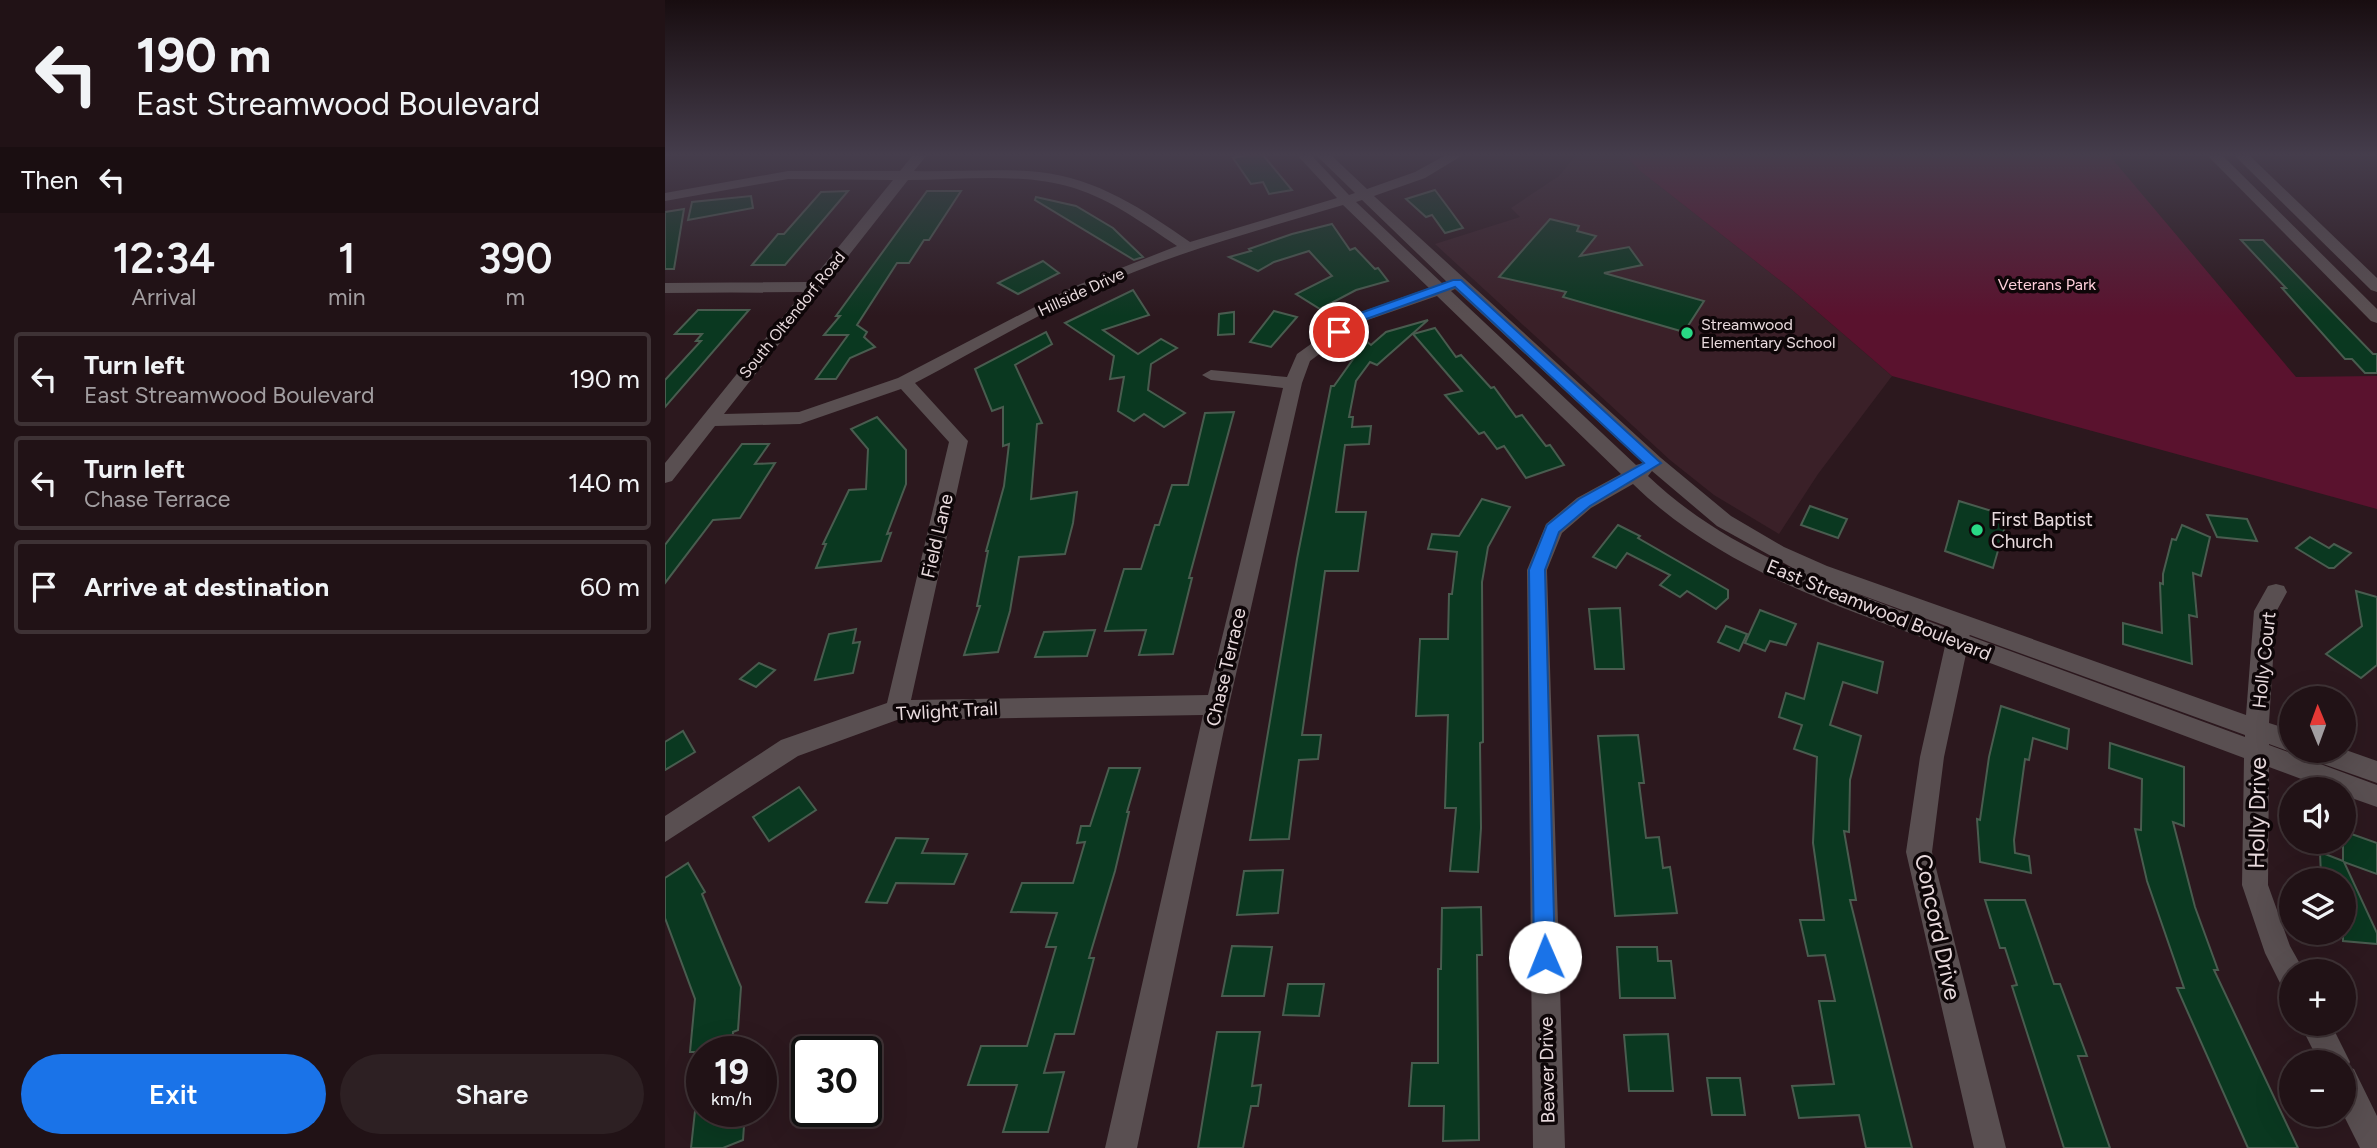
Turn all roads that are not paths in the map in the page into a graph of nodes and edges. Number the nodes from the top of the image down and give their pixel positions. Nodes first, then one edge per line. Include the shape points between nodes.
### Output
1 (877, 209) edge
2 (1134, 209) edge
3 (1317, 209) edge
4 (1368, 209) edge
5 (2268, 209) edge
6 (2296, 209) edge
7 (1188, 247) junction
8 (1449, 286) junction
9 (815, 287) junction
10 (2377, 287) edge
11 (665, 288) edge
12 (2377, 318) edge
13 (1212, 375) dead end
14 (904, 382) junction
15 (1293, 383) junction
16 (709, 420) junction
17 (1644, 469) junction
18 (665, 476) edge
19 (2276, 592) dead end
20 (1959, 632) junction
21 (1217, 705) junction
22 (897, 710) junction
23 (2258, 741) junction
24 (2279, 741) edge
25 (2352, 763) edge
26 (2377, 772) edge
27 (2377, 796) edge
28 (665, 830) edge
29 (2282, 959) edge
30 (2356, 1106) edge
31 (1121, 1148) edge
32 (1549, 1148) edge
33 (1990, 1148) edge
34 (2377, 1148) edge

1 - 9 street, South Oltendorf Road
2 - 7 street
3 - 7 street, Hillside Drive
4 - 8 street, East Streamwood Boulevard
5 - 12 street
6 - 10 street
7 - 14 street, Hillside Drive via 1079,290
8 - 15 street, Chase Terrace via 1356,319 1303,358
8 - 17 street, East Streamwood Boulevard
9 - 11 street
9 - 16 street, South Oltendorf Road
13 - 15 street
14 - 16 street, Hillside Drive via 800,418
14 - 22 street, Field Lane via 959,441
15 - 21 street, Chase Terrace
16 - 18 street, South Oltendorf Road
17 - 20 street, East Streamwood Boulevard via 1665,503 1757,562 1842,599
17 - 32 street, Beaver Drive via 1584,503 1553,529 1537,570
19 - 23 street, Holly Court via 2265,611
20 - 23 street, East Streamwood Boulevard
20 - 33 street, Concord Drive via 1932,757 1919,852
21 - 22 street, Twlight Trail
21 - 31 street, Chase Terrace
22 - 28 street, Twlight Trail via 790,747
23 - 24 street, East Streamwood Boulevard
23 - 27 street, East Streamwood Boulevard
23 - 29 street, Holly Drive via 2255,884
25 - 26 street
30 - 34 street

